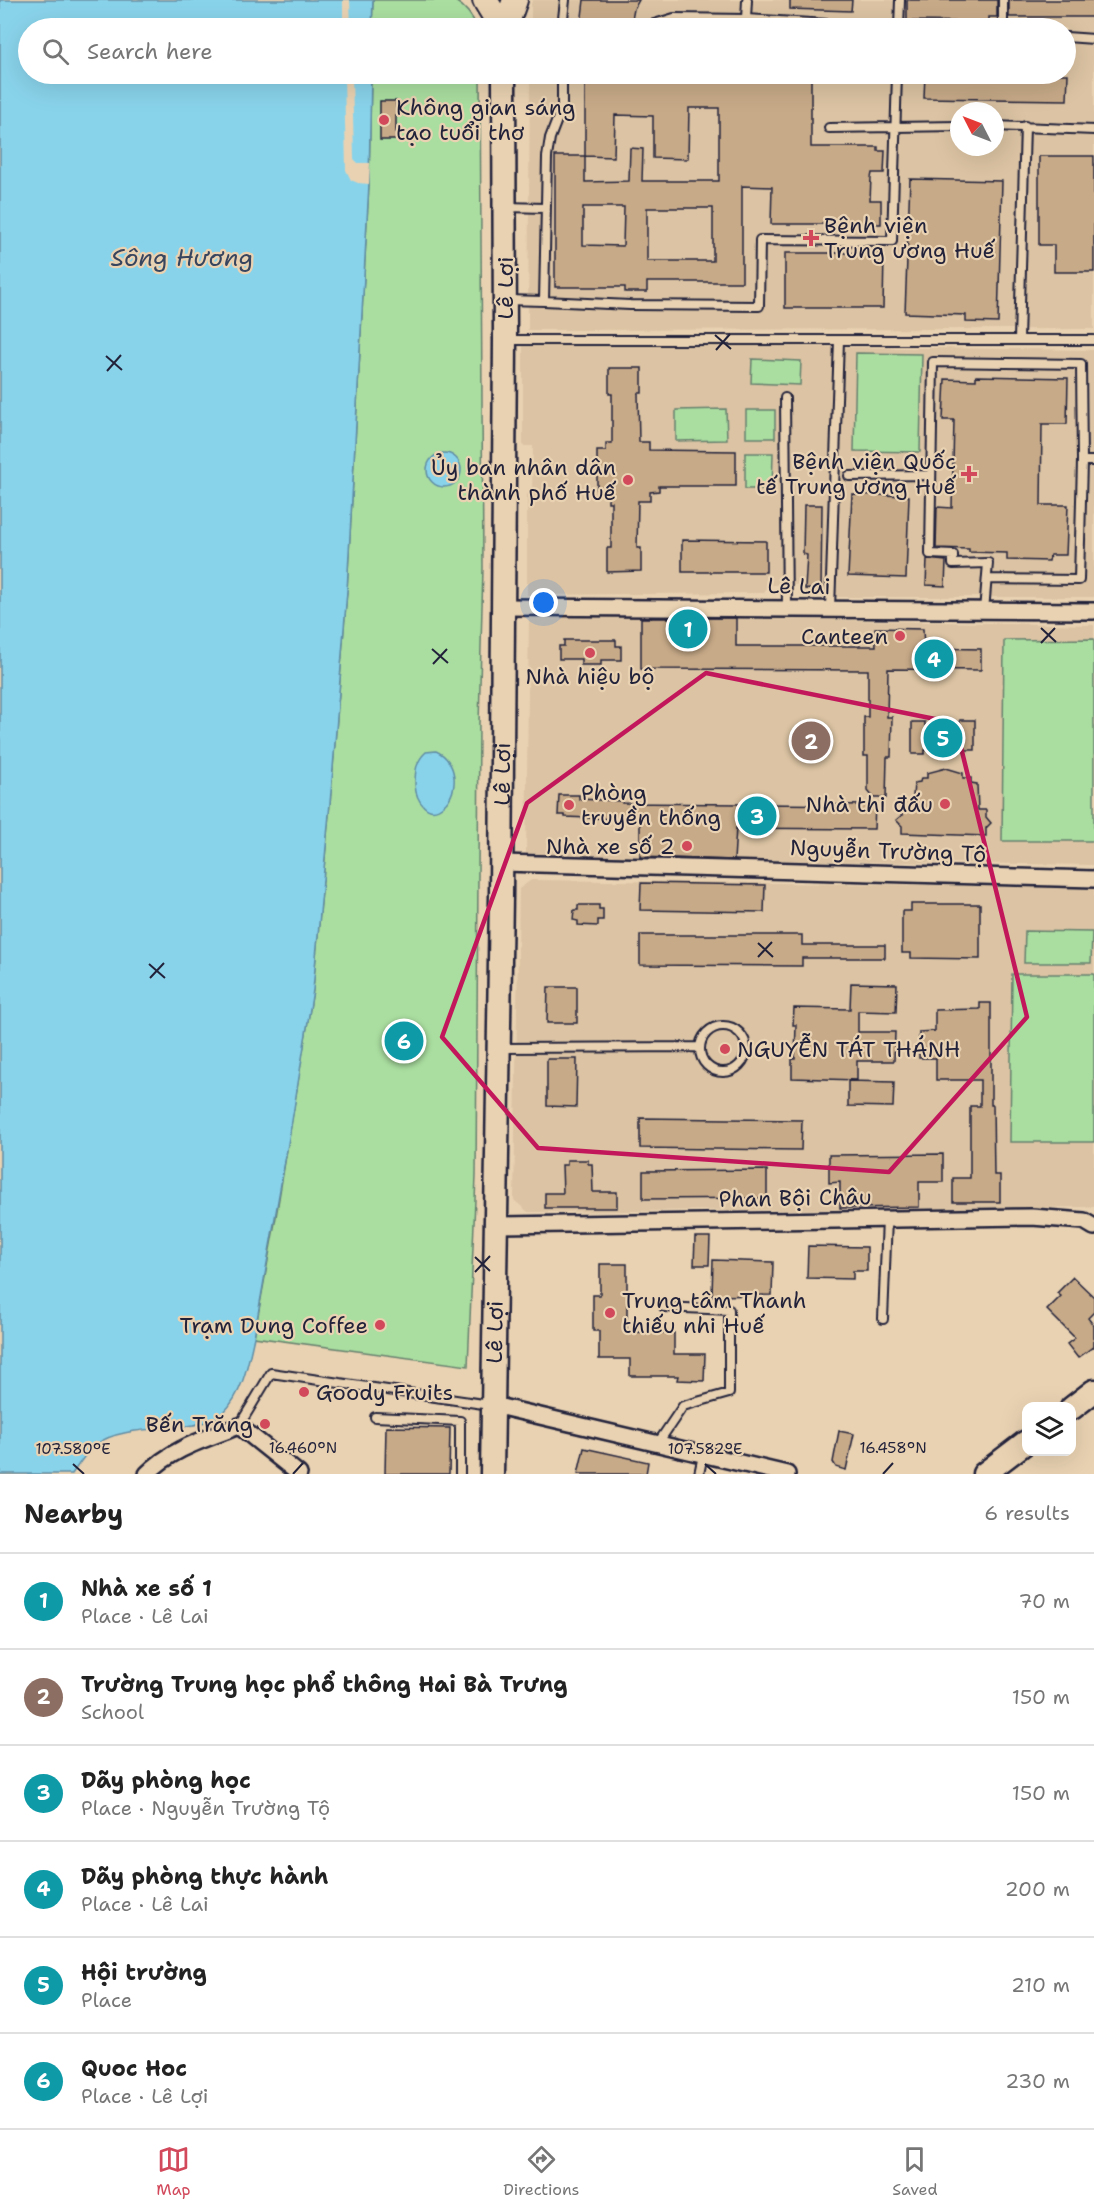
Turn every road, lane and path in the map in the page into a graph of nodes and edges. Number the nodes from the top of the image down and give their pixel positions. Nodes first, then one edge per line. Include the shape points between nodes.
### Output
1 (485, 0) edge
2 (503, 0) edge
3 (515, 0) edge
4 (565, 0) edge
5 (747, 0) edge
6 (900, 0) edge
7 (1003, 0) edge
8 (497, 18) edge
9 (503, 18) edge
10 (507, 18) edge
11 (562, 18) edge
12 (746, 18) edge
13 (899, 18) edge
14 (1003, 18) edge
15 (1076, 38) edge
16 (1094, 39) edge
17 (504, 84) edge
18 (562, 84) edge
19 (897, 84) edge
20 (896, 126) junction
21 (950, 126) edge
22 (1004, 126) edge
23 (1024, 126) junction
24 (830, 128) dead end
25 (1094, 130) edge
26 (504, 207) junction
27 (545, 208) junction
28 (505, 300) junction
29 (544, 301) junction
30 (505, 340) junction
31 (839, 340) junction
32 (1019, 340) junction
33 (1094, 340) edge
34 (785, 398) dead end
35 (1082, 460) junction
36 (1094, 461) edge
37 (931, 475) junction
38 (849, 476) dead end
39 (987, 579) junction
40 (503, 607) junction
41 (787, 609) junction
42 (830, 609) junction
43 (984, 611) junction
44 (1094, 611) edge
45 (501, 863) junction
46 (1094, 879) edge
47 (700, 1047) junction
48 (500, 1048) junction
49 (887, 1219) junction
50 (496, 1225) junction
51 (1094, 1227) edge
52 (664, 1307) dead end
53 (883, 1319) dead end
54 (1094, 1391) edge
55 (1076, 1404) edge
56 (493, 1405) junction
57 (375, 1417) dead end
58 (239, 1426) junction
59 (658, 1443) junction
60 (1022, 1445) edge
61 (703, 1455) junction
62 (732, 1468) edge
63 (147, 1474) edge
64 (299, 1474) edge
65 (460, 1474) edge
66 (492, 1474) edge
67 (699, 1474) edge
68 (787, 1474) edge
69 (984, 1474) edge

1 - 8 main road
2 - 9 main road
3 - 10 main road
4 - 11 lane
5 - 12 lane
6 - 13 lane
7 - 14 lane
15 - 16 lane
17 - 26 main road, Lê Lợi
18 - 27 lane via 562,107 547,157
19 - 20 lane
20 - 21 lane
20 - 24 lane
20 - 29 lane via 892,241 760,240 759,306
22 - 23 lane
23 - 25 lane
23 - 32 lane
26 - 27 lane
26 - 28 main road, Lê Lợi
27 - 29 lane
28 - 29 lane
28 - 30 main road, Lê Lợi
30 - 31 lane
30 - 40 main road, Lê Lợi
31 - 32 lane
31 - 42 lane
32 - 33 lane
34 - 41 lane
35 - 36 lane
35 - 37 lane via 1081,364 933,362
35 - 39 lane via 1079,580
37 - 38 lane
37 - 39 lane via 930,554 953,555 953,564 988,563
39 - 43 lane
40 - 41 street, Lê Lai
40 - 45 main road, Lê Lợi
41 - 42 street, Lê Lai
42 - 43 street, Lê Lai
43 - 44 street, Lê Lai
45 - 46 street, Nguyễn Trường Tộ
45 - 48 main road, Lê Lợi
47 - 47 lane via 705,1062 723,1072 742,1062 746,1048 738,1030 724,1025 710,1030
47 - 48 lane
48 - 50 main road, Lê Lợi
49 - 50 street, Phan Bội Châu
49 - 51 street, Phan Bội Châu via 1032,1217 1084,1221
49 - 53 lane
50 - 56 main road, Lê Lợi
52 - 59 lane via 729,1310 729,1393 683,1406
54 - 55 main road
56 - 58 lane via 271,1373
56 - 59 street
56 - 66 main road, Lê Lợi
57 - 65 lane via 460,1421
58 - 63 street via 179,1450 159,1461
58 - 64 street
59 - 61 street
60 - 69 main road
61 - 62 street
61 - 67 lane
62 - 68 street

